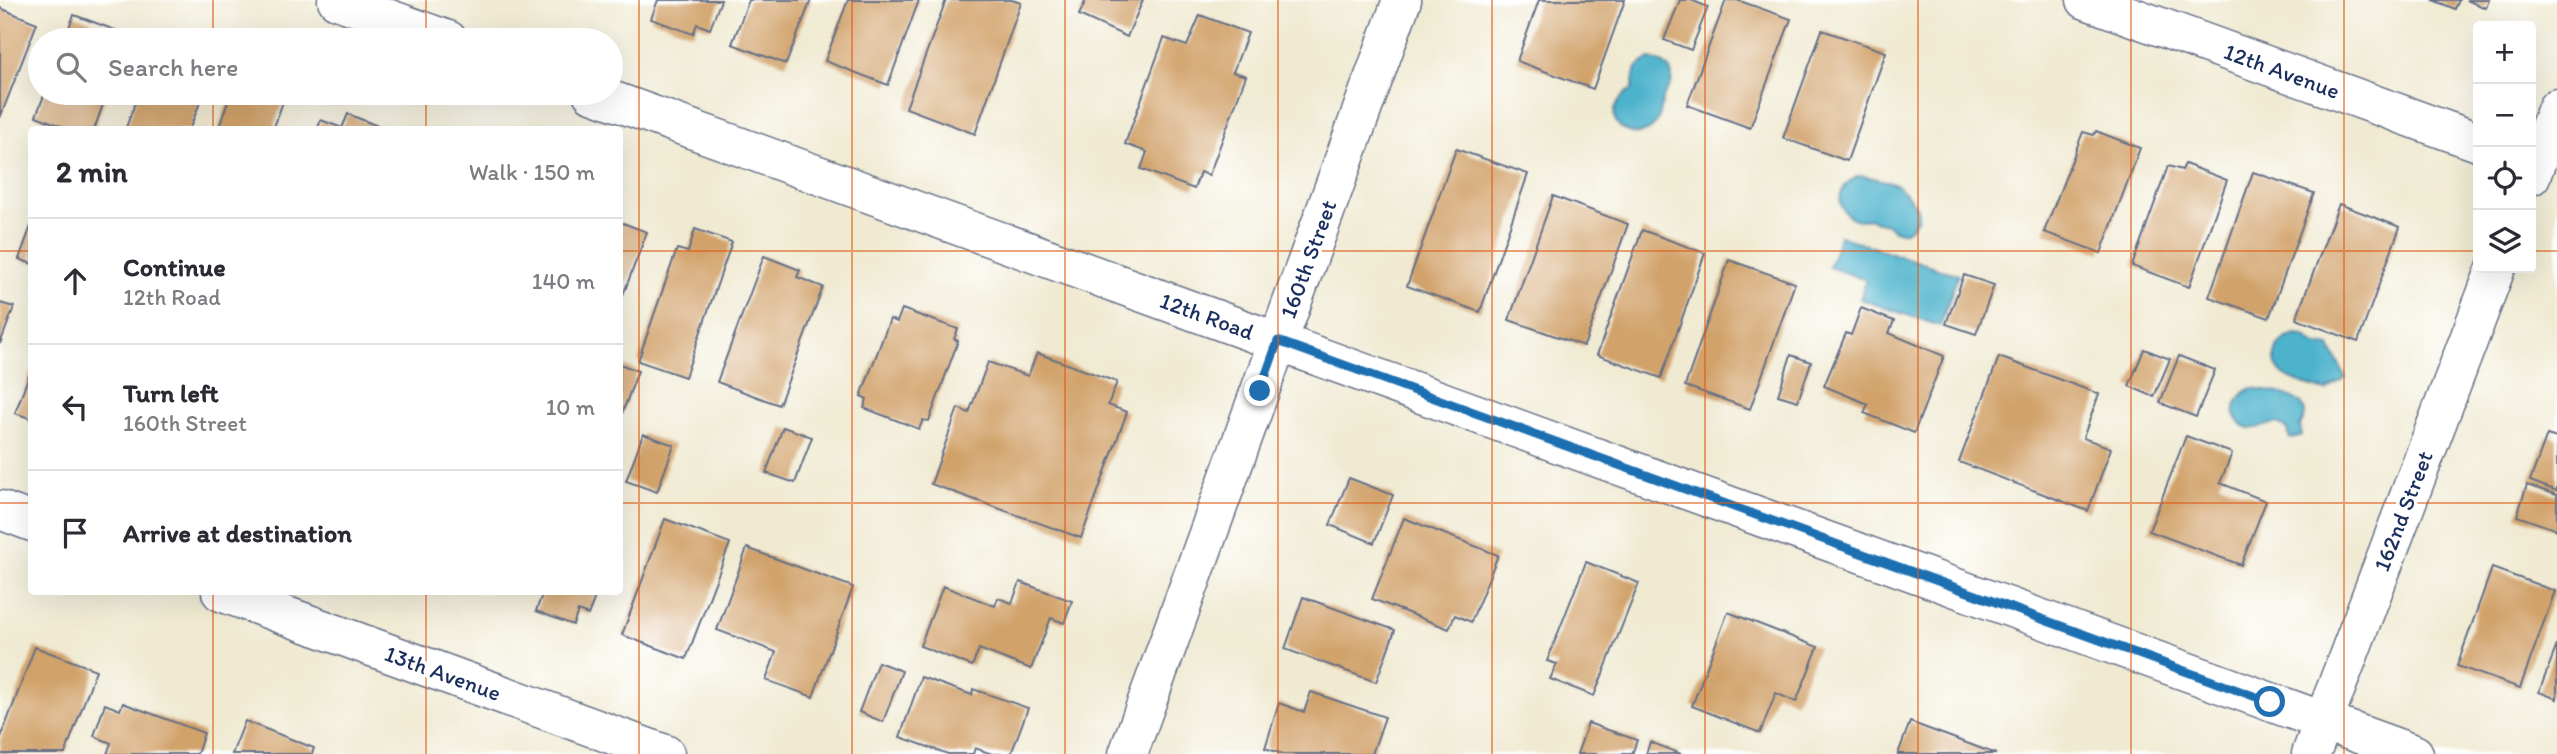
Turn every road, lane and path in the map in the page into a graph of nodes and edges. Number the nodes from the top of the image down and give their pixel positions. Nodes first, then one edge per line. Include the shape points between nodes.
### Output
1 (337, 0) edge
2 (1402, 0) edge
3 (2086, 0) edge
4 (414, 28) edge
5 (623, 104) edge
6 (2557, 108) edge
7 (2473, 140) edge
8 (2539, 167) edge
9 (2494, 273) edge
10 (1278, 341) junction
11 (0, 510) edge
12 (28, 520) edge
13 (229, 595) edge
14 (2318, 738) edge
15 (665, 754) edge
16 (1128, 754) edge
17 (2414, 754) edge

1 - 4 street
2 - 10 street, 160th Street
3 - 7 street, 12th Avenue
5 - 10 street, 12th Road
6 - 8 street
9 - 14 street, 162nd Street
10 - 14 street, 12th Road
10 - 16 street, 160th Street
11 - 12 street
13 - 15 street, 13th Avenue
14 - 17 street, 12th Road

